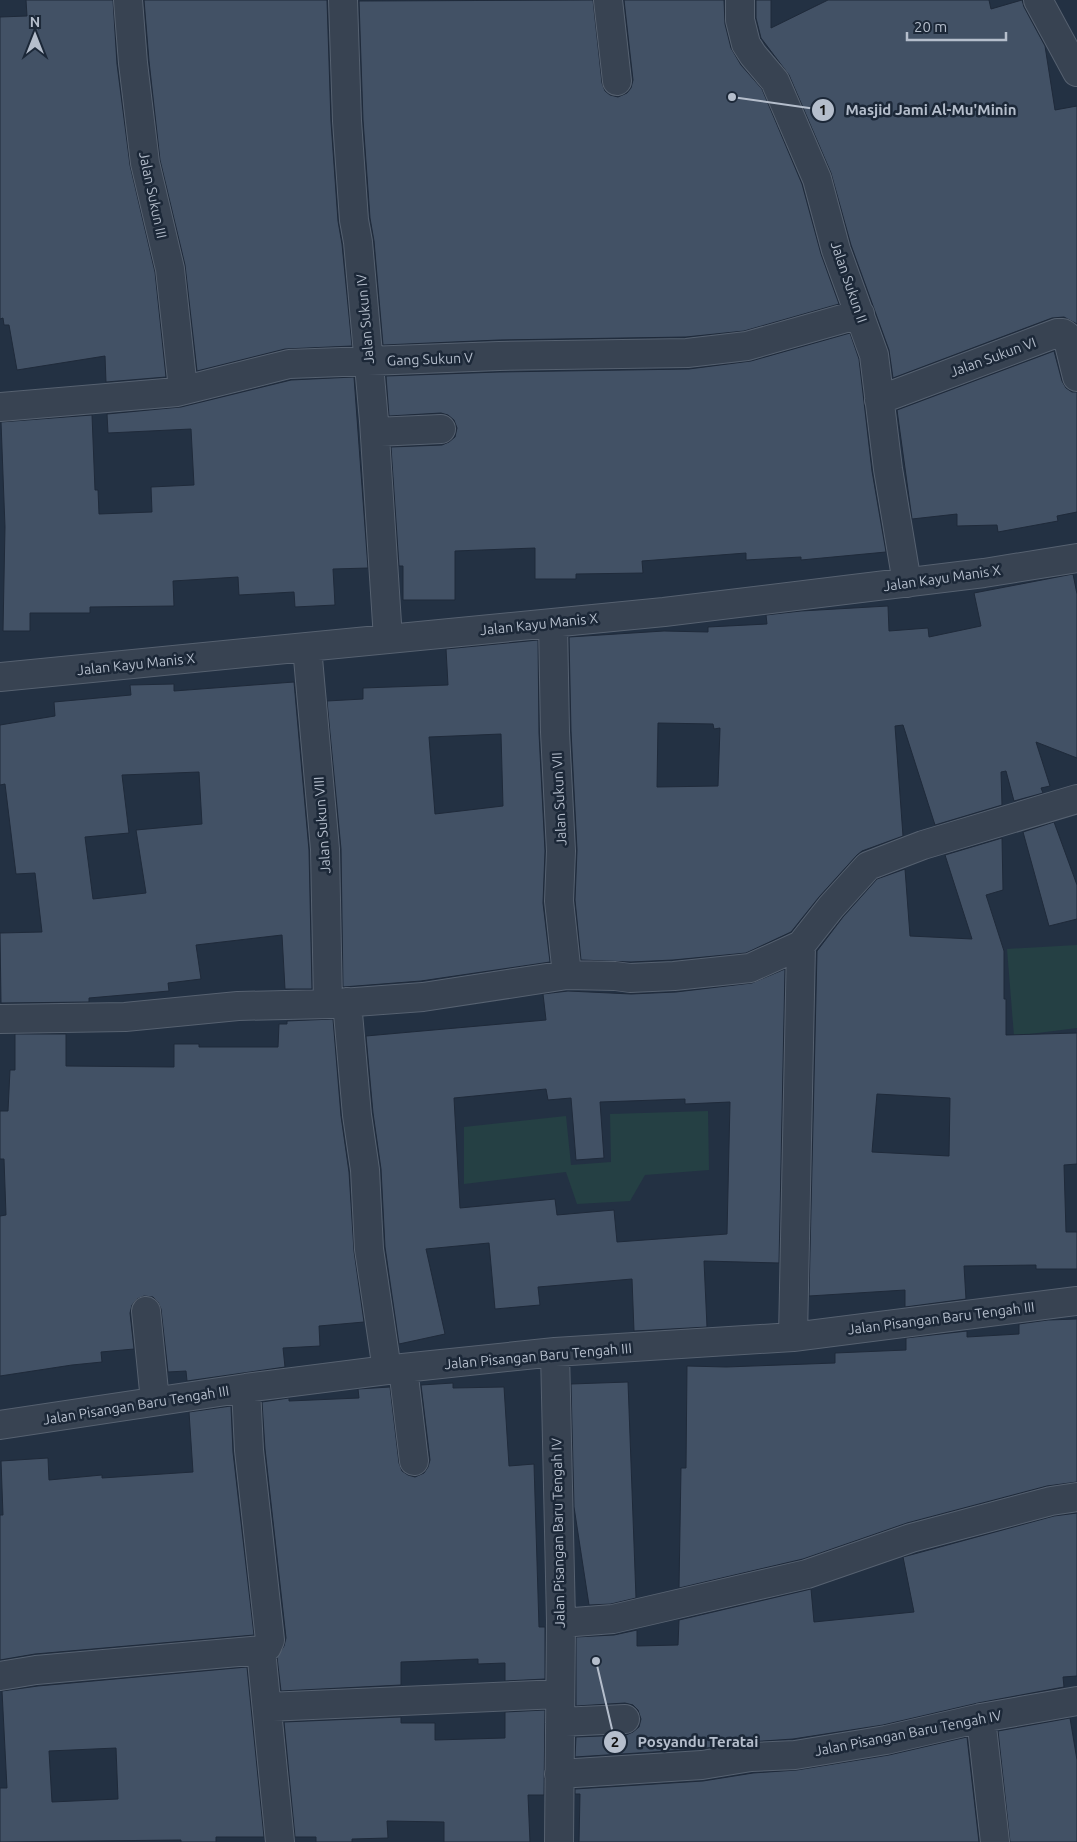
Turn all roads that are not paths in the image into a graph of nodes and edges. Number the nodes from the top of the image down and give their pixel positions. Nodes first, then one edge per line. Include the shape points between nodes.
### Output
1 (128, 0) edge
2 (343, 0) edge
3 (608, 0) edge
4 (740, 0) edge
5 (1038, 0) edge
6 (1070, 45) edge
7 (1077, 72) edge
8 (617, 81) dead end
9 (860, 314) junction
10 (369, 362) junction
11 (1077, 377) edge
12 (184, 389) junction
13 (879, 400) junction
14 (0, 407) edge
15 (441, 429) dead end
16 (375, 432) junction
17 (1077, 558) edge
18 (907, 582) junction
19 (553, 623) junction
20 (388, 639) junction
21 (307, 647) junction
22 (0, 677) edge
23 (1077, 799) edge
24 (801, 946) junction
25 (567, 975) junction
26 (338, 1003) junction
27 (0, 1019) edge
28 (1077, 1301) edge
29 (146, 1311) dead end
30 (793, 1337) junction
31 (555, 1352) junction
32 (395, 1369) junction
33 (246, 1388) junction
34 (155, 1401) junction
35 (0, 1426) edge
36 (414, 1460) dead end
37 (1077, 1497) edge
38 (561, 1623) junction
39 (261, 1650) junction
40 (0, 1676) edge
41 (560, 1694) junction
42 (1077, 1701) edge
43 (267, 1707) junction
44 (981, 1718) junction
45 (625, 1719) dead end
46 (560, 1722) junction
47 (559, 1774) junction
48 (280, 1842) edge
49 (559, 1842) edge
50 (995, 1842) edge

1 - 12 street, Jalan Sukun III via 145,163 170,270
2 - 10 street, Jalan Sukun IV via 347,121
3 - 8 street
4 - 9 street, Jalan Sukun II via 740,20 746,44 775,81 817,179 836,250
5 - 6 street
6 - 7 street
9 - 10 street, Gang Sukun V via 747,346 688,353
9 - 13 street, Jalan Sukun II via 874,355
10 - 12 street, Gang Sukun V via 289,364
10 - 16 street, Jalan Sukun IV
11 - 13 street, Jalan Sukun VI via 1066,336 1057,334
12 - 14 street, Gang Sukun V
13 - 18 street, Jalan Sukun II
15 - 16 street
16 - 20 street, Jalan Sukun IV
17 - 18 street, Jalan Kayu Manis X
18 - 19 street, Jalan Kayu Manis X
19 - 20 street, Jalan Kayu Manis X
19 - 25 street, Jalan Sukun VII via 562,851 559,901
20 - 21 street, Jalan Kayu Manis X
21 - 22 street, Jalan Kayu Manis X
21 - 26 street, Jalan Sukun VIII
23 - 24 street via 923,845 868,866
24 - 25 street via 750,968 630,978
24 - 30 street
25 - 26 street via 423,997
26 - 27 street via 238,1006 125,1017
26 - 32 street, Jalan Sukun VIII via 365,1170 369,1249
28 - 30 street, Jalan Pisangan Baru Tengah III
29 - 34 street
30 - 31 street, Jalan Pisangan Baru Tengah III
31 - 32 street, Jalan Pisangan Baru Tengah III
31 - 38 street, Jalan Pisangan Baru Tengah IV
32 - 33 street, Jalan Pisangan Baru Tengah III
32 - 36 street, Jalan Sukun VIII
33 - 34 street, Jalan Pisangan Baru Tengah III
33 - 39 street via 249,1450 270,1640
34 - 35 street, Jalan Pisangan Baru Tengah III
37 - 38 street via 911,1538 807,1574 614,1619
38 - 41 street, Jalan Pisangan Baru Tengah IV
39 - 40 street
39 - 43 street
41 - 43 street
41 - 46 street, Jalan Pisangan Baru Tengah IV
42 - 44 street, Jalan Pisangan Baru Tengah IV
43 - 48 street
44 - 47 street, Jalan Pisangan Baru Tengah IV via 886,1740 795,1755 751,1757 702,1766
44 - 50 street
45 - 46 street
46 - 47 street, Jalan Pisangan Baru Tengah IV
47 - 49 street, Jalan Pisangan Baru Tengah IV

